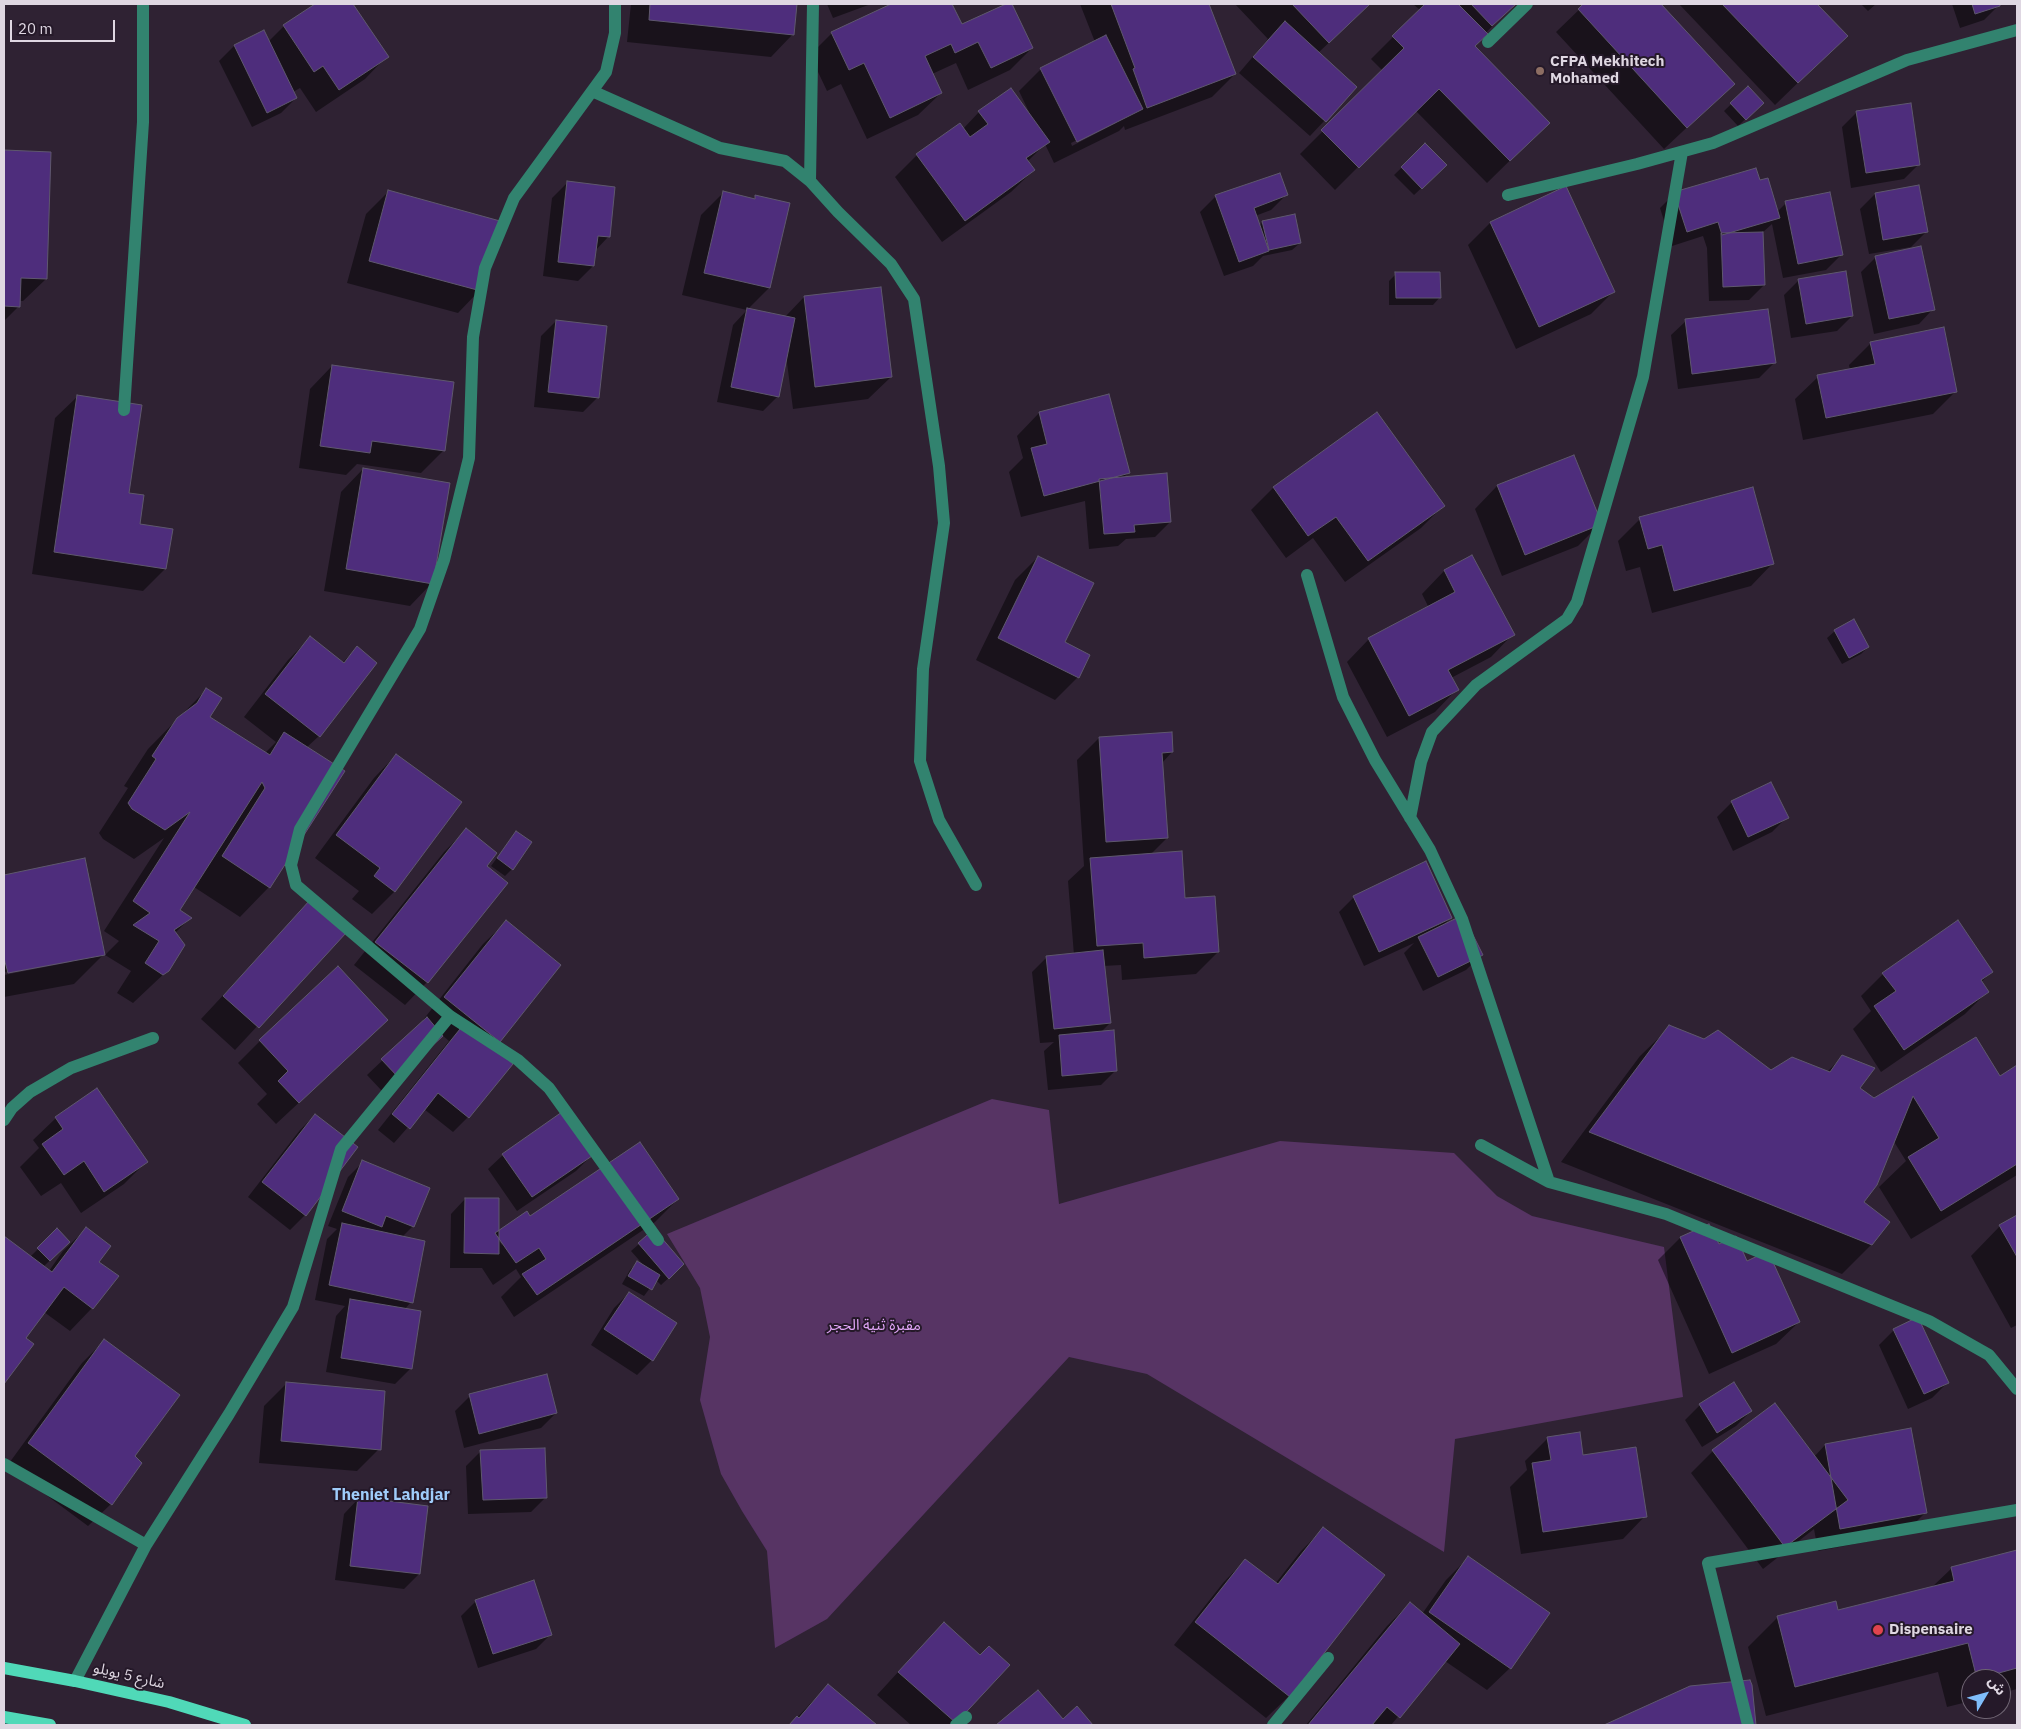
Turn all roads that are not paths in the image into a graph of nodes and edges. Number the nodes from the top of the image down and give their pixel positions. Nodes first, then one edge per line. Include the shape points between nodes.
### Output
1 (142, 4) edge
2 (614, 4) edge
3 (813, 4) edge
4 (1527, 4) edge
5 (2017, 30) edge
6 (1488, 42) dead end
7 (592, 91) junction
8 (1682, 152) junction
9 (810, 181) junction
10 (1508, 195) dead end
11 (124, 410) dead end
12 (1307, 575) dead end
13 (1410, 818) junction
14 (976, 885) dead end
15 (450, 1016) junction
16 (153, 1038) dead end
17 (4, 1120) edge
18 (1481, 1146) dead end
19 (1549, 1182) junction
20 (658, 1240) dead end
21 (2017, 1389) edge
22 (4, 1464) edge
23 (2017, 1510) edge
24 (146, 1545) junction
25 (1328, 1658) dead end
26 (4, 1668) edge
27 (75, 1680) junction
28 (4, 1717) edge
29 (50, 1725) edge
30 (245, 1725) edge
31 (1273, 1725) edge
32 (1748, 1725) edge

1 - 11 street via 143,122
2 - 7 street via 615,33 606,72
3 - 9 street
4 - 6 street
5 - 8 street via 1907,60 1713,143
7 - 9 street via 720,148 785,161
7 - 15 street via 514,198 485,268 473,337 469,458 444,560 420,629 300,829 291,865 296,885
8 - 10 street
8 - 13 street via 1643,378 1577,602 1567,619 1476,685 1432,732 1421,762
9 - 14 street via 891,264 914,299 939,466 944,523 923,669 920,761 939,820
12 - 13 street via 1343,697 1375,760
13 - 19 street via 1430,850 1462,918
15 - 20 street via 518,1060 549,1088
15 - 24 street via 341,1149 293,1307
16 - 17 street via 71,1068 30,1092
18 - 19 street
19 - 21 street via 1666,1214 1929,1322 1989,1355
22 - 24 street
23 - 32 street via 1708,1563
24 - 27 street
25 - 31 street
26 - 27 main road, شارع 5 يويلو
27 - 30 main road, شارع 5 يويلو via 169,1702
28 - 29 main road

